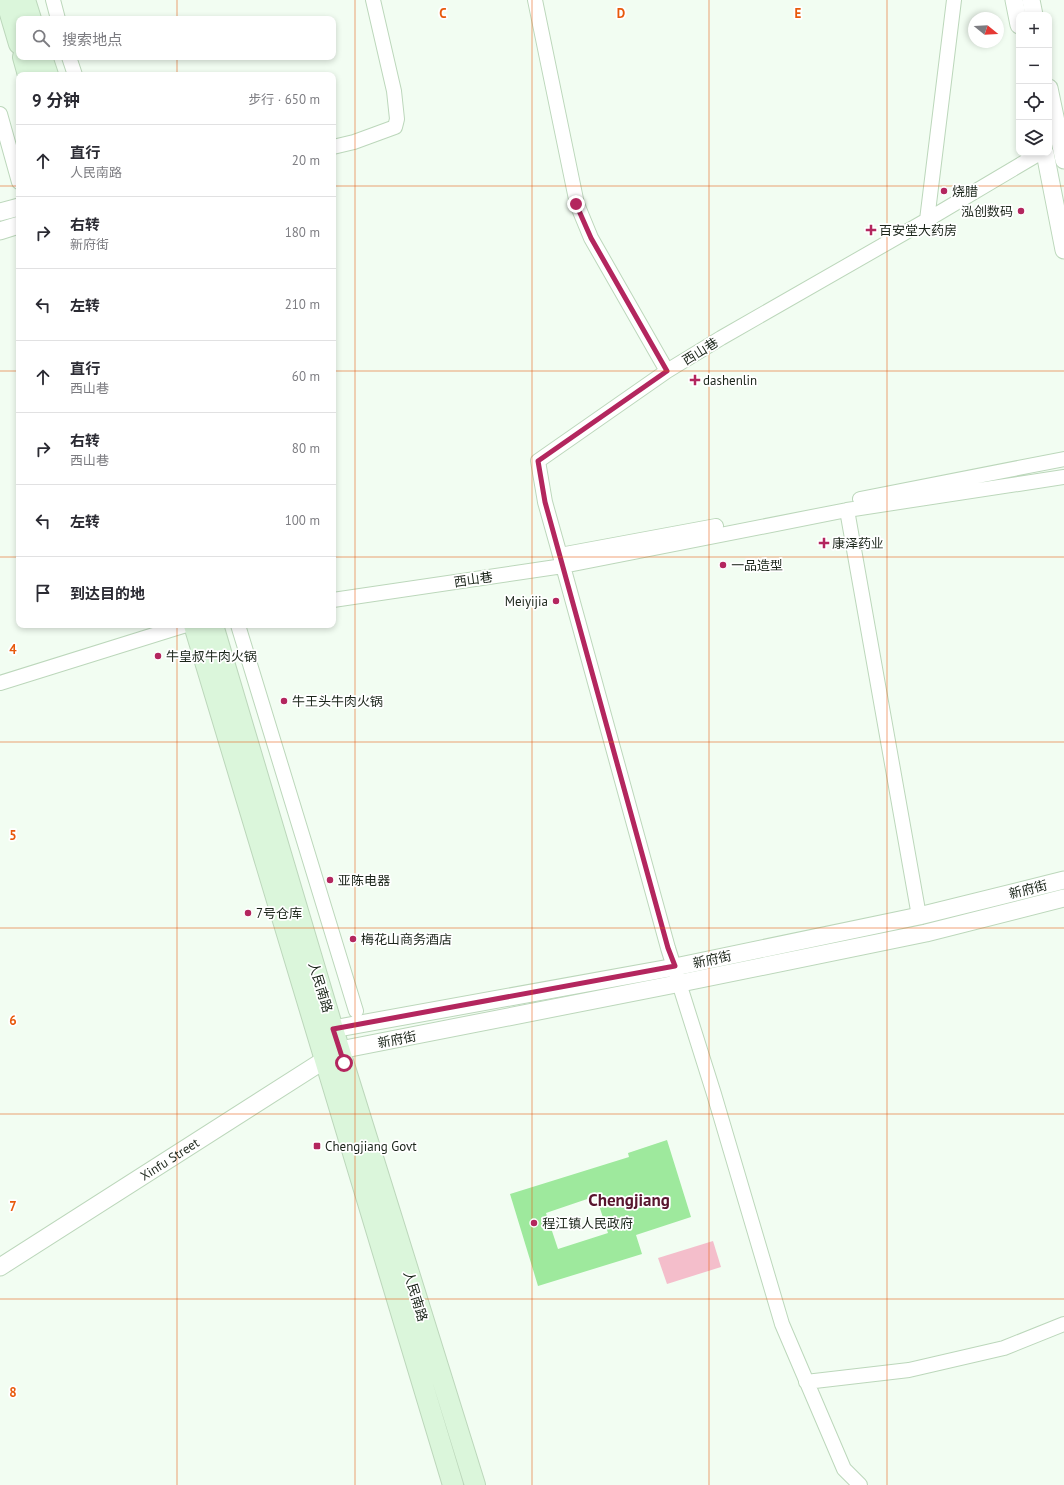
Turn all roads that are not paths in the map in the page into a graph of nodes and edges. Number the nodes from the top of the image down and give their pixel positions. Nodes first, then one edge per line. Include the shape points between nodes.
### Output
1 (6, 0) edge
2 (25, 0) edge
3 (53, 0) edge
4 (373, 0) edge
5 (535, 0) edge
6 (954, 0) edge
7 (1014, 0) edge
8 (1031, 0) edge
9 (1016, 12) edge
10 (1033, 12) edge
11 (30, 16) edge
12 (57, 16) edge
13 (16, 34) edge
14 (24, 60) edge
15 (43, 60) edge
16 (70, 60) edge
17 (27, 72) edge
18 (47, 72) edge
19 (74, 72) edge
20 (1052, 102) edge
21 (0, 114) edge
22 (1064, 145) edge
23 (336, 146) edge
24 (1052, 149) edge
25 (1035, 156) edge
26 (1046, 156) edge
27 (1064, 160) edge
28 (16, 171) edge
29 (16, 208) edge
30 (0, 212) edge
31 (927, 220) junction
32 (16, 226) edge
33 (0, 230) edge
34 (1064, 250) edge
35 (667, 371) junction
36 (1064, 459) edge
37 (1064, 477) edge
38 (847, 510) junction
39 (562, 560) junction
40 (336, 599) edge
41 (176, 628) edge
42 (195, 628) edge
43 (213, 628) edge
44 (239, 628) edge
45 (0, 683) edge
46 (1064, 880) edge
47 (1064, 898) edge
48 (919, 916) junction
49 (675, 966) junction
50 (356, 1011) dead end
51 (333, 1029) junction
52 (332, 1055) junction
53 (0, 1267) edge
54 (1064, 1324) edge
55 (806, 1382) junction
56 (453, 1485) edge
57 (474, 1485) edge
58 (860, 1485) edge

1 - 13 main road
2 - 11 main road
3 - 12 street
4 - 23 street via 394,91 397,119 394,127
5 - 35 street via 576,204 591,238
6 - 31 street
7 - 9 street
8 - 10 street
14 - 17 main road
15 - 18 main road
16 - 19 street
20 - 27 street
21 - 28 street
22 - 24 street
25 - 31 street, 西山巷
26 - 34 street
29 - 30 street
31 - 35 street, 西山巷
32 - 33 street
35 - 39 street, 西山巷 via 538,461 545,502
36 - 39 street
37 - 38 street
38 - 39 street
38 - 48 street
39 - 40 street, 西山巷
39 - 49 street
41 - 45 street
42 - 52 main road, 人民南路
43 - 51 main road, 人民南路
44 - 50 street
46 - 48 street, 新府街
47 - 52 street, 新府街 via 918,935
48 - 49 street, 新府街
49 - 51 street, 新府街
49 - 55 street via 782,1324
51 - 52 main road, 人民南路
52 - 53 street, Xinfu Street
52 - 56 main road, 人民南路
52 - 57 main road, 人民南路
54 - 55 street via 1004,1348 909,1370
55 - 58 street via 844,1469

